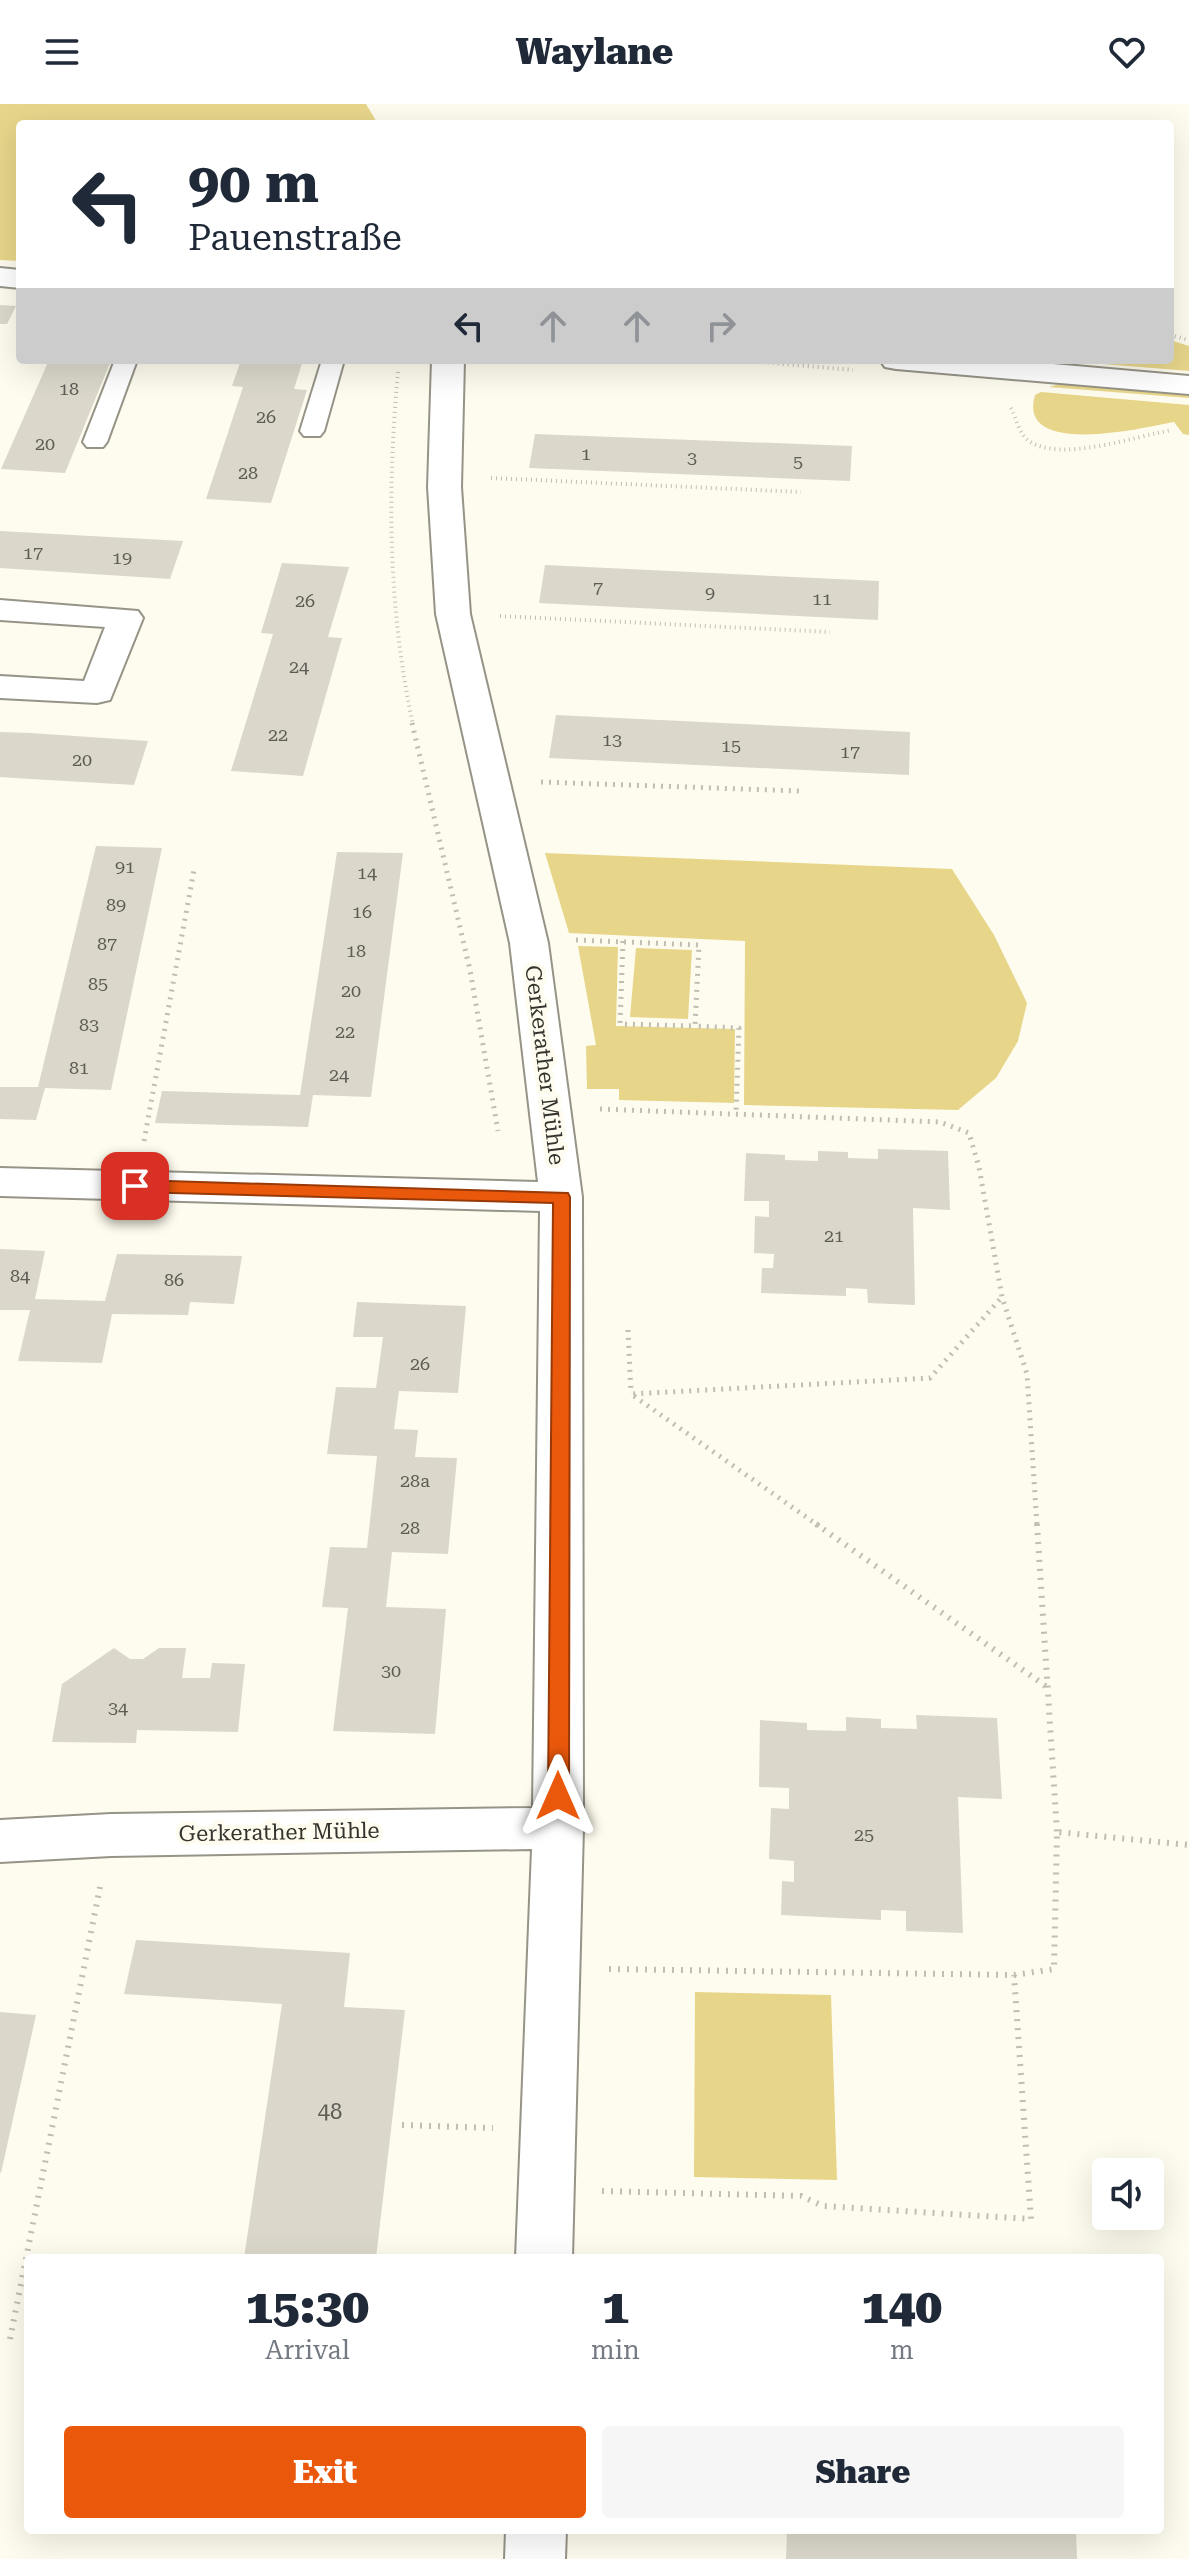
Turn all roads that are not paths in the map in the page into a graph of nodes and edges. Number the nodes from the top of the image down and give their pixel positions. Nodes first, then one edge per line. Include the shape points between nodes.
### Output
1 (124, 364) edge
2 (332, 364) edge
3 (448, 364) edge
4 (940, 364) edge
5 (1189, 385) edge
6 (312, 431) dead end
7 (95, 442) dead end
8 (0, 610) edge
9 (0, 687) edge
10 (0, 1182) edge
11 (561, 1197) junction
12 (558, 1828) junction
13 (0, 1841) edge
14 (544, 2254) edge
15 (536, 2534) edge
16 (535, 2559) edge

1 - 7 lane
2 - 6 lane
3 - 11 street, Gerkerather Mühle via 442,476 453,614 527,938
4 - 5 street
8 - 9 street via 126,618 97,692
10 - 11 street
11 - 12 street, Gerkerather Mühle
12 - 13 street, Gerkerather Mühle
12 - 14 street, Gerkerather Mühle
15 - 16 street

